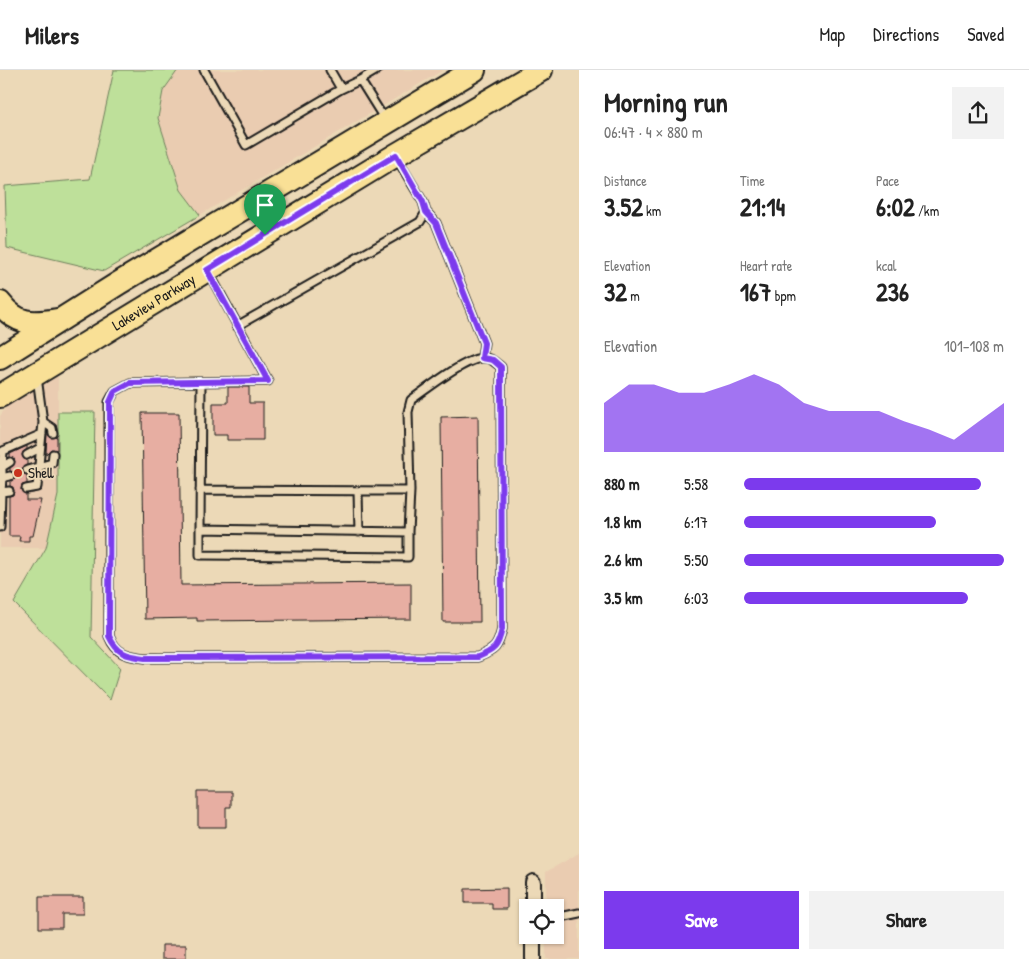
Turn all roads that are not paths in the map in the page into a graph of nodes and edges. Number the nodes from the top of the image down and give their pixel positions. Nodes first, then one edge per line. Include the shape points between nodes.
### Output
1 (204, 70) edge
2 (330, 70) edge
3 (377, 70) edge
4 (474, 70) edge
5 (540, 70) edge
6 (360, 80) junction
7 (341, 89) junction
8 (386, 122) junction
9 (396, 155) junction
10 (426, 212) junction
11 (207, 270) junction
12 (0, 303) edge
13 (61, 320) junction
14 (237, 326) junction
15 (0, 358) edge
16 (482, 358) junction
17 (37, 374) junction
18 (201, 383) junction
19 (0, 396) edge
20 (43, 422) junction
21 (53, 433) dead end
22 (42, 434) junction
23 (40, 448) junction
24 (54, 454) dead end
25 (27, 455) dead end
26 (10, 462) dead end
27 (39, 466) junction
28 (2, 467) junction
29 (27, 470) dead end
30 (10, 476) dead end
31 (1, 478) edge
32 (26, 489) dead end
33 (200, 490) junction
34 (9, 491) dead end
35 (410, 491) junction
36 (1, 492) junction
37 (358, 492) junction
38 (0, 527) edge
39 (200, 529) junction
40 (359, 532) junction
41 (408, 532) junction
42 (533, 882) dead end
43 (533, 899) edge
44 (579, 913) edge
45 (564, 916) edge
46 (533, 944) edge
47 (533, 959) edge

1 - 7 lane via 246,145
2 - 7 lane
3 - 6 lane
4 - 8 main road
5 - 9 main road, Lakeview Parkway
6 - 7 lane
6 - 8 lane
8 - 9 main road
8 - 13 main road
9 - 10 lane
9 - 11 main road, Lakeview Parkway
10 - 14 lane via 420,222
10 - 16 lane via 436,223 484,343
11 - 14 lane
11 - 17 main road, Lakeview Parkway
12 - 13 main road via 18,320 38,323
13 - 15 main road
14 - 18 lane via 268,381
16 - 18 lane via 493,360 501,367 502,629 499,642 492,651 478,657 145,658 127,656 113,646 109,636 110,402 115,391 130,383
16 - 35 lane via 467,363 411,400 408,412
17 - 19 main road, Lakeview Parkway
17 - 20 lane
18 - 33 lane
20 - 21 lane via 52,428
20 - 22 lane
22 - 23 lane
22 - 28 lane via 3,451
23 - 25 lane
23 - 27 lane
24 - 27 lane via 52,463
26 - 28 lane
27 - 29 lane
27 - 32 lane via 37,487
28 - 31 lane
30 - 31 lane
31 - 36 lane
33 - 37 lane
33 - 39 lane
34 - 36 lane
35 - 37 lane
35 - 41 lane
36 - 38 lane
37 - 40 lane
39 - 40 lane
39 - 41 lane via 200,555 408,557
40 - 41 lane
42 - 43 street
44 - 45 lane
46 - 47 street

